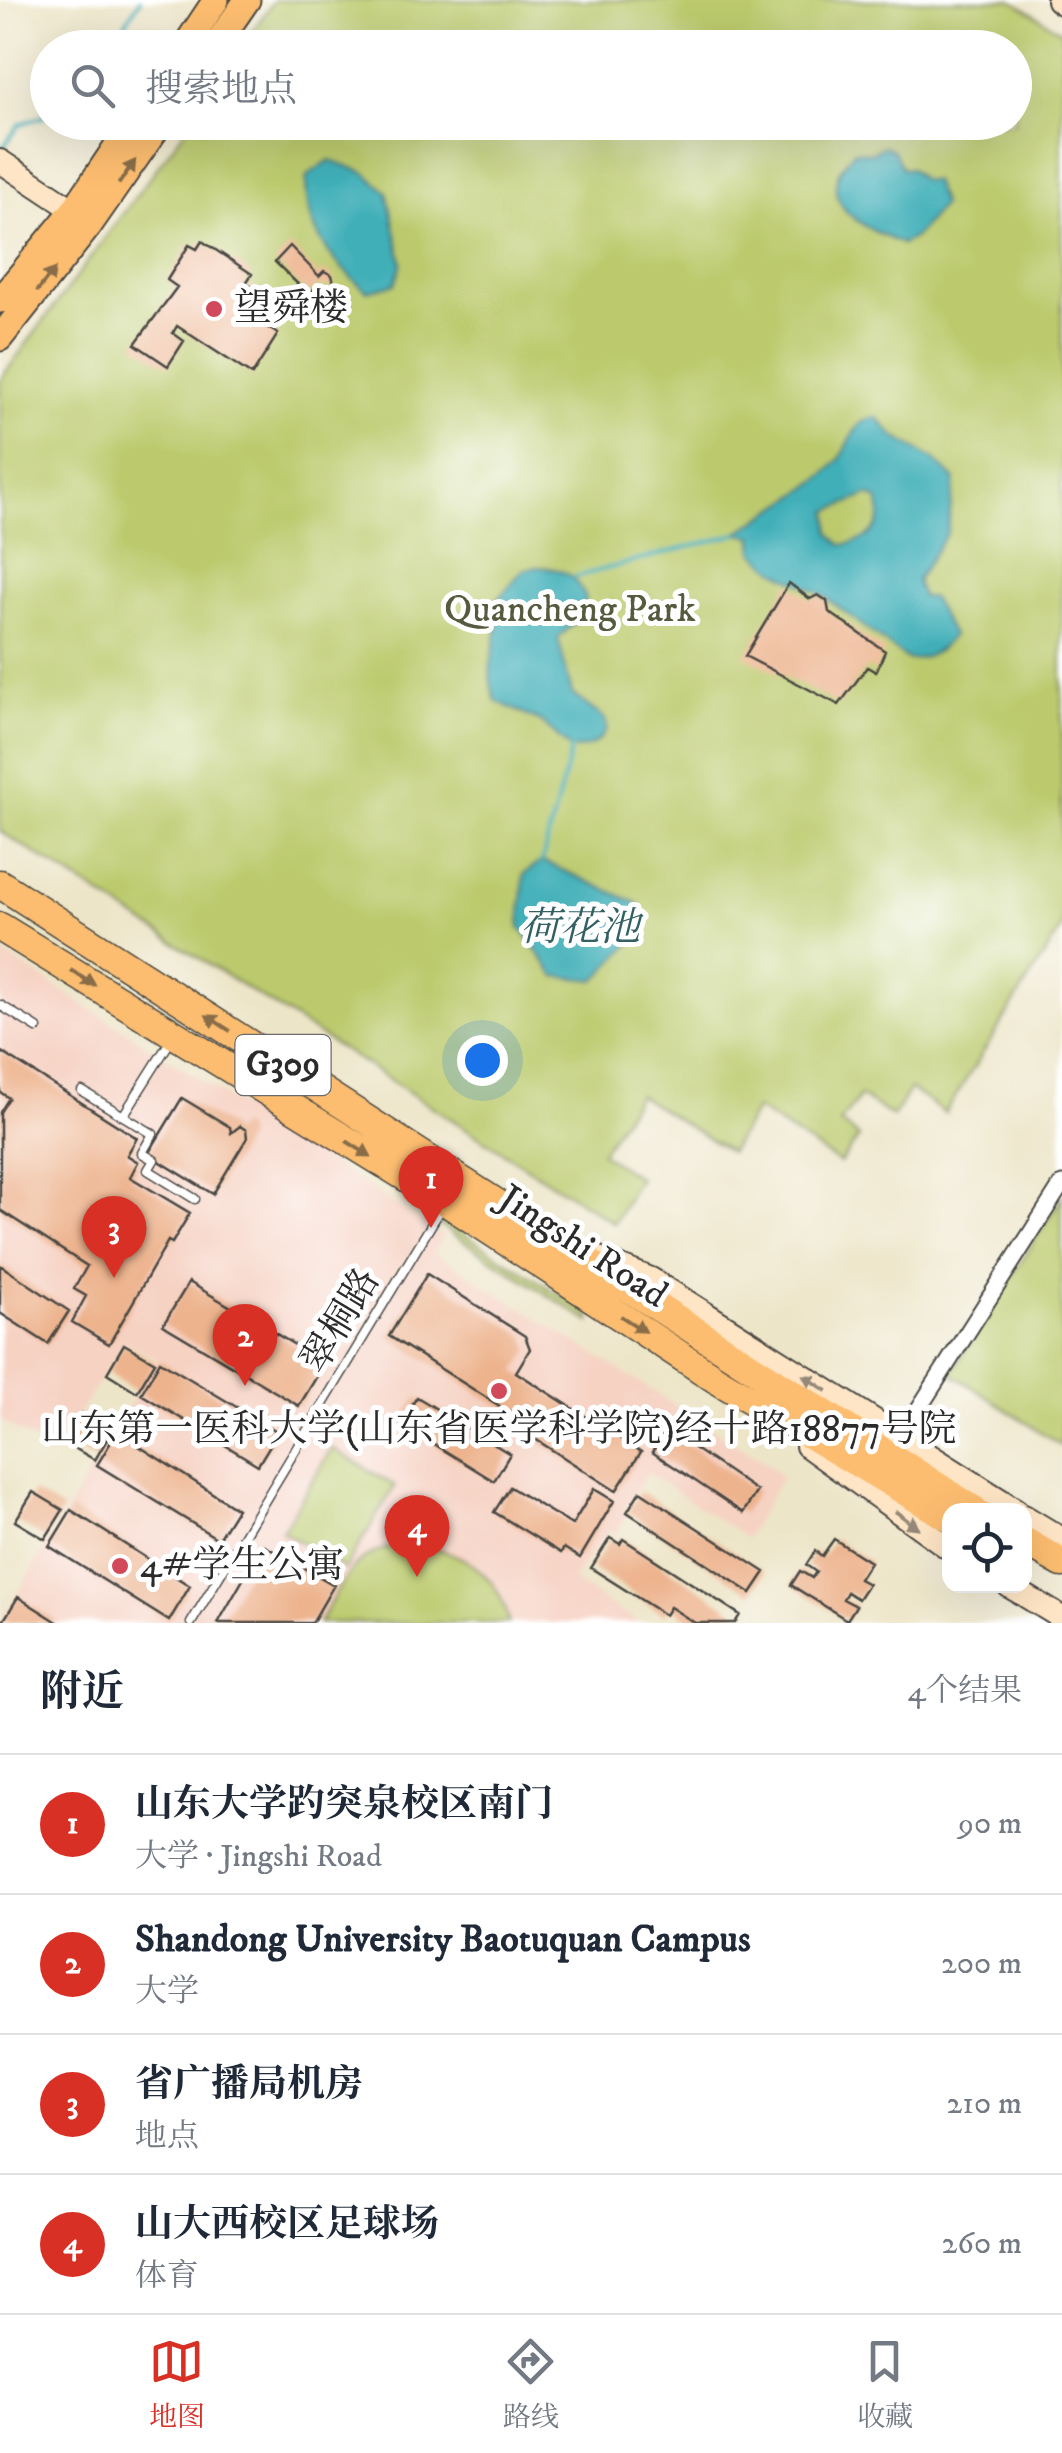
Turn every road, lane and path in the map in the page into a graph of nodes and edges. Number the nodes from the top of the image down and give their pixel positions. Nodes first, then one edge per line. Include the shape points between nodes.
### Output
1 (216, 0) edge
2 (247, 0) edge
3 (196, 30) edge
4 (226, 30) edge
5 (123, 140) edge
6 (146, 140) edge
7 (8, 166) edge
8 (83, 216) junction
9 (0, 300) edge
10 (0, 338) edge
11 (0, 884) edge
12 (0, 927) edge
13 (0, 1005) edge
14 (37, 1028) dead end
15 (174, 1034) junction
16 (82, 1091) dead end
17 (123, 1116) junction
18 (1062, 1184) edge
19 (196, 1199) dead end
20 (445, 1202) junction
21 (565, 1246) junction
22 (716, 1378) junction
23 (900, 1438) junction
24 (963, 1503) edge
25 (1005, 1503) edge
26 (942, 1514) edge
27 (1032, 1521) edge
28 (1062, 1539) edge
29 (942, 1543) edge
30 (1032, 1546) edge
31 (1062, 1564) edge
32 (1032, 1568) edge
33 (1062, 1585) edge
34 (1020, 1593) edge
35 (1060, 1616) edge
36 (191, 1623) edge

1 - 3 main road
2 - 4 main road
5 - 8 main road
8 -> 6 main road
7 - 8 main road
8 - 9 main road
10 -> 8 main road
21 -> 11 highway, Jingshi Road / G309
12 -> 15 highway, Jingshi Road / G309
13 - 14 lane
15 - 17 lane
15 -> 20 highway, Jingshi Road / G309
16 - 17 lane
17 - 19 lane via 153,1134 142,1153 154,1160 148,1170
18 - 23 street
20 -> 22 highway, Jingshi Road / G309
20 - 36 lane, 翠桐路
23 -> 21 main road, Jingshi Road via 651,1278
21 - 24 highway, Jingshi Road / G309
22 - 26 highway, Jingshi Road / G309
22 -> 29 main road, Jingshi Road
23 - 25 main road, Jingshi Road
27 - 28 main road
30 - 31 highway
32 - 33 highway
34 - 35 main road

